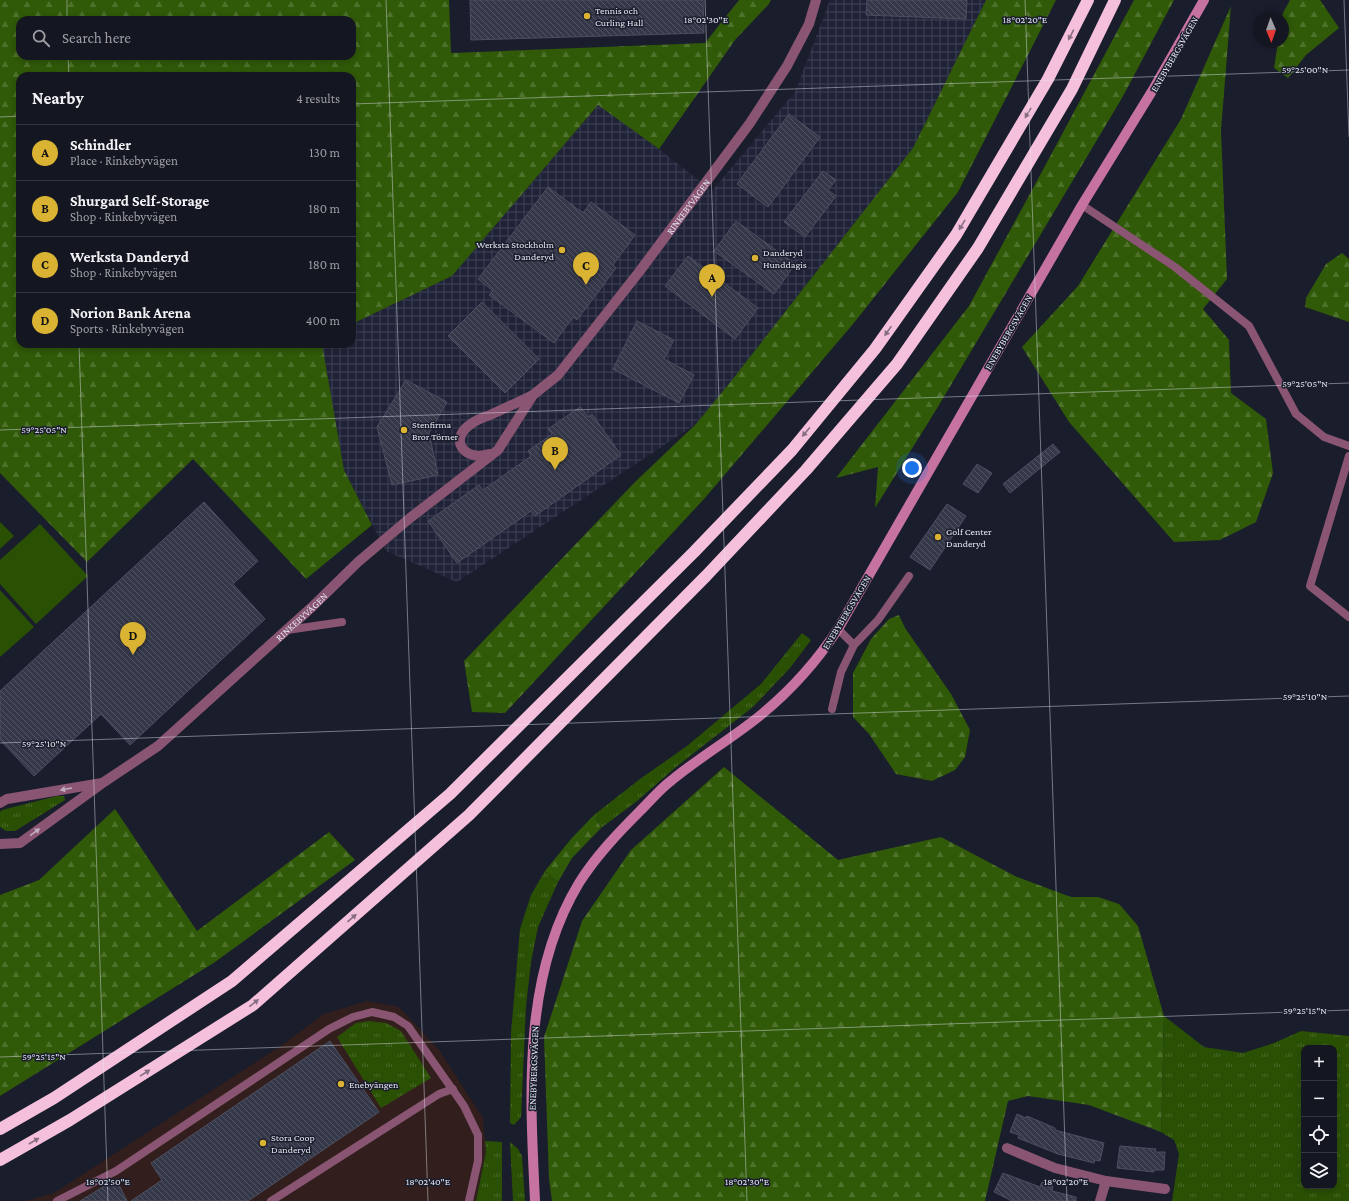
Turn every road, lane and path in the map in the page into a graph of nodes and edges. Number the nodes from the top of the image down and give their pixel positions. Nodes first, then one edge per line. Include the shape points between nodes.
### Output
1 (816, 0) edge
2 (1088, 0) edge
3 (1115, 0) edge
4 (1204, 0) edge
5 (1082, 205) junction
6 (533, 395) junction
7 (1349, 446) edge
8 (498, 450) junction
9 (1349, 456) edge
10 (909, 576) dead end
11 (1349, 618) edge
12 (342, 622) dead end
13 (838, 629) junction
14 (287, 630) junction
15 (854, 645) junction
16 (832, 709) dead end
17 (104, 782) junction
18 (0, 803) edge
19 (0, 844) edge
20 (452, 1089) junction
21 (0, 1129) edge
22 (1007, 1148) dead end
23 (0, 1160) edge
24 (1106, 1181) junction
25 (1165, 1189) dead end
26 (57, 1201) edge
27 (271, 1201) edge
28 (469, 1201) edge
29 (535, 1201) edge
30 (1100, 1201) edge

1 - 6 street, RINKEBYVÄGEN via 809,24 787,66 750,123 639,272 558,375
2 -> 21 highway via 1048,79 956,235 875,349 792,450 694,552 450,794 232,981 54,1098
23 -> 3 highway via 70,1120 253,1005 468,815 711,570 806,470 897,364 978,248 1072,89
4 - 5 main road, ENEBYBERGSVÄGEN via 1154,88
5 - 7 lane via 1175,267 1249,326 1296,414 1324,437
5 - 13 main road, ENEBYBERGSVÄGEN
6 - 8 street, RINKEBYVÄGEN
6 - 8 street, RINKEBYVÄGEN via 471,423 462,431 461,447 470,455 478,456
8 - 14 street, RINKEBYVÄGEN via 358,562
9 - 11 lane via 1310,586
10 - 15 lane via 878,620
12 - 14 lane
13 - 15 lane
13 - 29 main road, ENEBYBERGSVÄGEN via 797,681 761,714 671,780 614,836 580,883 559,925 543,974 533,1033 531,1120
14 - 17 street, RINKEBYVÄGEN via 158,746
15 - 16 lane via 841,672
17 -> 18 street, RINKEBYVÄGEN via 7,799
19 -> 17 street, RINKEBYVÄGEN via 20,844
20 - 26 lane via 408,1026 394,1018 372,1012 353,1017 328,1029 116,1171
20 - 27 lane via 439,1094
20 - 28 lane via 464,1106 478,1136 478,1161
22 - 24 street via 1055,1168
24 - 25 street
24 - 30 street

